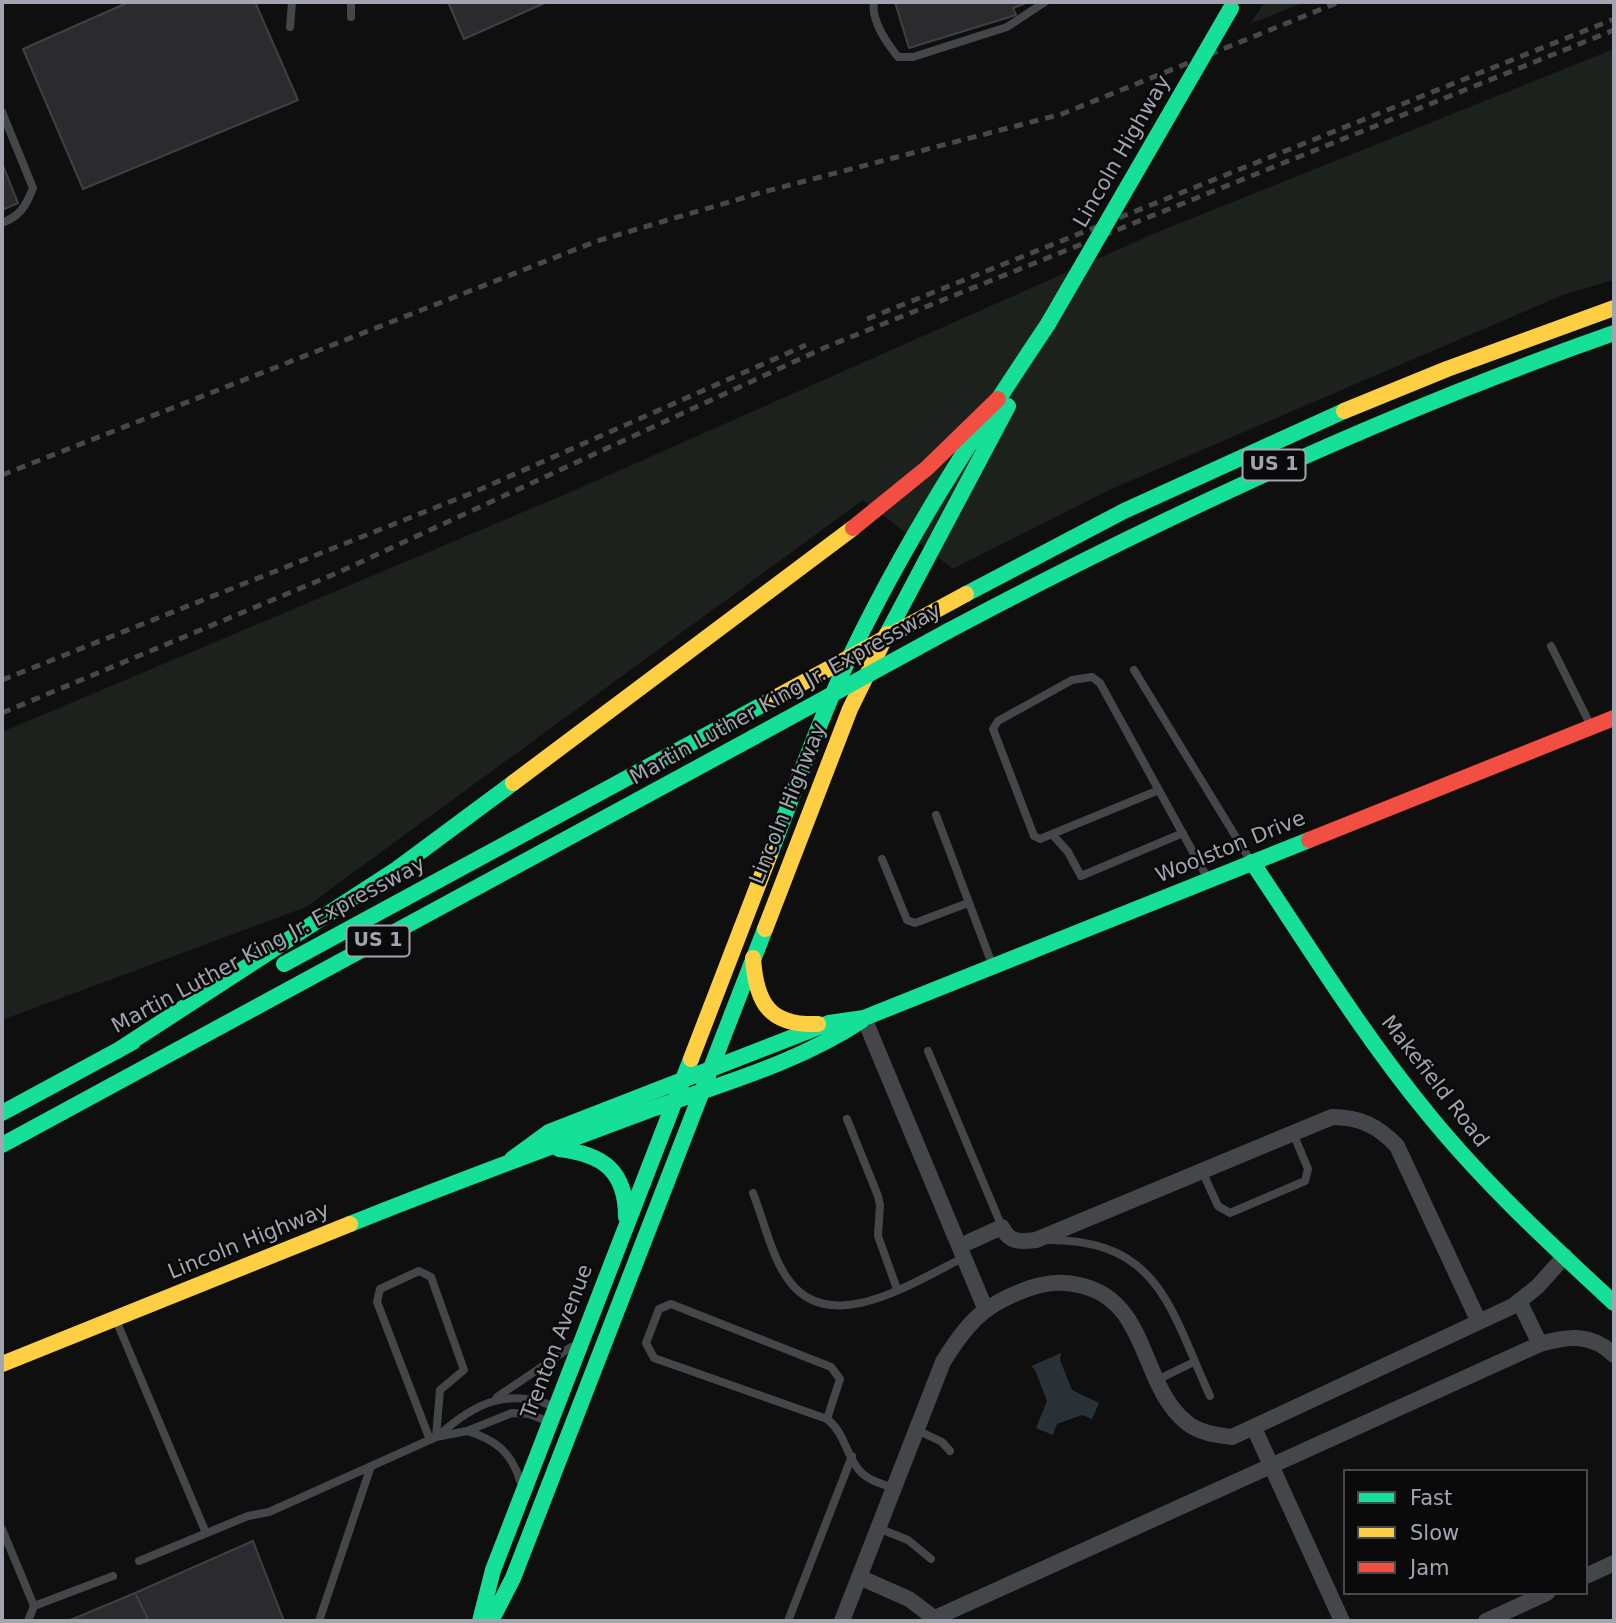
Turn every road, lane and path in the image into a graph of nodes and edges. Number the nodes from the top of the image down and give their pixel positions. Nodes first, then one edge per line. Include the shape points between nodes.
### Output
1 (292, 2) edge
2 (351, 2) edge
3 (874, 2) edge
4 (1045, 2) edge
5 (1233, 5) edge
6 (351, 17) dead end
7 (290, 27) dead end
8 (2, 112) edge
9 (2, 223) edge
10 (1614, 308) edge
11 (1048, 324) junction
12 (1614, 333) edge
13 (998, 399) junction
14 (1551, 646) dead end
15 (1134, 670) dead end
16 (1614, 718) edge
17 (1591, 726) junction
18 (1159, 790) junction
19 (936, 814) dead end
20 (1183, 833) junction
21 (1052, 834) junction
22 (882, 859) dead end
23 (1252, 862) junction
24 (1209, 880) junction
25 (968, 903) junction
26 (753, 955) junction
27 (993, 967) junction
28 (864, 1018) junction
29 (829, 1023) junction
30 (117, 1051) junction
31 (928, 1051) dead end
32 (708, 1072) junction
33 (682, 1079) junction
34 (699, 1094) junction
35 (673, 1101) junction
36 (2, 1113) edge
37 (848, 1119) dead end
38 (1293, 1133) junction
39 (2, 1145) edge
40 (555, 1149) junction
41 (512, 1159) junction
42 (1202, 1171) junction
43 (753, 1194) dead end
44 (1002, 1227) junction
45 (625, 1228) junction
46 (1036, 1240) junction
47 (963, 1252) junction
48 (1565, 1256) junction
49 (897, 1289) junction
50 (1519, 1301) junction
51 (1614, 1303) edge
52 (985, 1308) junction
53 (115, 1319) junction
54 (1479, 1322) junction
55 (587, 1325) junction
56 (1540, 1344) junction
57 (1614, 1355) edge
58 (1194, 1362) junction
59 (2, 1364) edge
60 (1159, 1379) junction
61 (1210, 1396) dead end
62 (480, 1408) junction
63 (553, 1414) junction
64 (827, 1419) junction
65 (573, 1422) junction
66 (1254, 1428) junction
67 (917, 1430) junction
68 (467, 1431) junction
69 (433, 1438) junction
70 (950, 1451) dead end
71 (852, 1456) junction
72 (1273, 1465) junction
73 (371, 1466) junction
74 (894, 1488) junction
75 (522, 1495) junction
76 (878, 1528) junction
77 (2, 1529) edge
78 (206, 1533) junction
79 (931, 1559) dead end
80 (139, 1561) dead end
81 (1614, 1563) edge
82 (1588, 1575) edge
83 (113, 1576) dead end
84 (859, 1577) junction
85 (1543, 1595) edge
86 (34, 1606) junction
87 (937, 1620) edge
88 (27, 1621) edge
89 (319, 1621) edge
90 (480, 1621) edge
91 (491, 1621) edge
92 (789, 1621) edge
93 (842, 1621) edge
94 (1342, 1621) edge
95 (1486, 1621) edge

1 - 7 lane
2 - 6 lane
3 - 4 lane via 879,29 898,57 913,57 1007,27
5 - 11 main road, Lincoln Highway, bridge
8 - 9 lane via 33,188 16,218
10 - 30 main road, Martin Luther King Jr. Expressway / US 1, bridge via 1478,355 1280,435 1078,533
11 - 13 main road, Lincoln Highway
11 - 26 main road, Lincoln Highway via 982,460 876,652 825,766
12 - 39 main road, Martin Luther King Jr. Expressway / US 1, bridge via 1429,400 1290,457 1089,554
13 - 30 main road via 877,510 397,869
13 - 33 main road, Lincoln Highway via 910,541 856,643 805,758
14 - 17 lane
15 - 23 lane
16 - 17 main road, Woolston Drive
17 - 23 main road, Woolston Drive
18 - 20 lane
18 - 21 lane
18 - 21 lane via 1100,683 1092,677 1072,680 998,721 993,729 1034,836 1040,839
19 - 25 lane
20 - 21 lane via 1081,876
20 - 24 lane
22 - 25 lane via 907,920 915,923
23 - 24 main road, Woolston Drive
23 - 48 main road, Makefield Road via 1428,1114 1507,1201
24 - 27 main road, Woolston Drive
25 - 27 lane
26 - 29 main road via 755,987 769,1012 792,1025
26 - 32 main road, Lincoln Highway
27 - 28 main road, Woolston Drive
28 - 29 main road, Woolston Drive
28 - 34 main road, Woolston Drive via 836,1039
28 - 47 street
29 - 32 main road, Woolston Drive
30 - 36 main road, Martin Luther King Jr. Expressway / US 1
31 - 44 lane
32 - 33 main road, Woolston Drive
32 - 34 main road, Lincoln Highway
33 - 35 main road, Trenton Avenue
33 - 41 main road, Lincoln Highway via 549,1132
34 - 35 main road, Lincoln Highway
34 - 65 main road
35 - 40 main road, Lincoln Highway
35 - 45 main road, Trenton Avenue
37 - 49 lane via 878,1196 881,1249
38 - 42 street
38 - 42 lane via 1308,1169 1306,1181 1230,1213 1218,1206
38 - 54 street via 1332,1117 1351,1117 1385,1134 1397,1146
40 - 41 main road, Lincoln Highway
40 - 45 main road via 591,1153 614,1170 625,1196
41 - 53 main road, Lincoln Highway
42 - 46 street
43 - 49 lane via 783,1268 805,1295 827,1305 852,1307
44 - 46 street via 1011,1239
44 - 47 street
45 - 55 main road, Trenton Avenue
46 - 58 lane via 1102,1246 1140,1265 1160,1289
47 - 49 lane
47 - 52 street
48 - 50 street
48 - 51 main road, Makefield Road
50 - 54 street
50 - 56 street
52 - 60 street via 1049,1282 1091,1288 1112,1299 1129,1318
52 - 67 street via 943,1362
53 - 59 main road, Lincoln Highway
53 - 78 lane
54 - 66 street
55 - 62 lane via 561,1357
55 - 63 main road, Trenton Avenue
56 - 57 street via 1588,1338
56 - 72 street
58 - 60 lane
58 - 61 lane
60 - 66 street via 1186,1422 1208,1434 1231,1437
62 - 63 lane via 522,1396
62 - 69 lane via 460,1416
63 - 65 lane
63 - 65 lane
63 - 68 lane via 512,1413
63 - 75 main road, Trenton Avenue
64 - 64 lane via 840,1379 831,1367 671,1304 659,1309 646,1343 653,1357
64 - 71 lane via 839,1428
65 - 91 main road via 513,1578
66 - 72 street
67 - 70 lane via 943,1442
67 - 74 street
68 - 69 lane
68 - 75 lane via 486,1437 505,1451 518,1473
69 - 69 lane via 377,1302 380,1289 419,1271 431,1277 464,1370 440,1390
69 - 73 lane
71 - 74 lane via 865,1475
71 - 92 lane
72 - 87 street
72 - 94 street
73 - 78 lane via 269,1512
73 - 89 lane
74 - 76 street
75 - 90 main road, Trenton Avenue via 493,1570
76 - 79 lane via 908,1540
76 - 84 street
77 - 86 lane
78 - 80 lane
81 - 82 street
83 - 86 lane
84 - 87 street via 909,1599
84 - 93 street
85 - 95 street
86 - 88 lane

